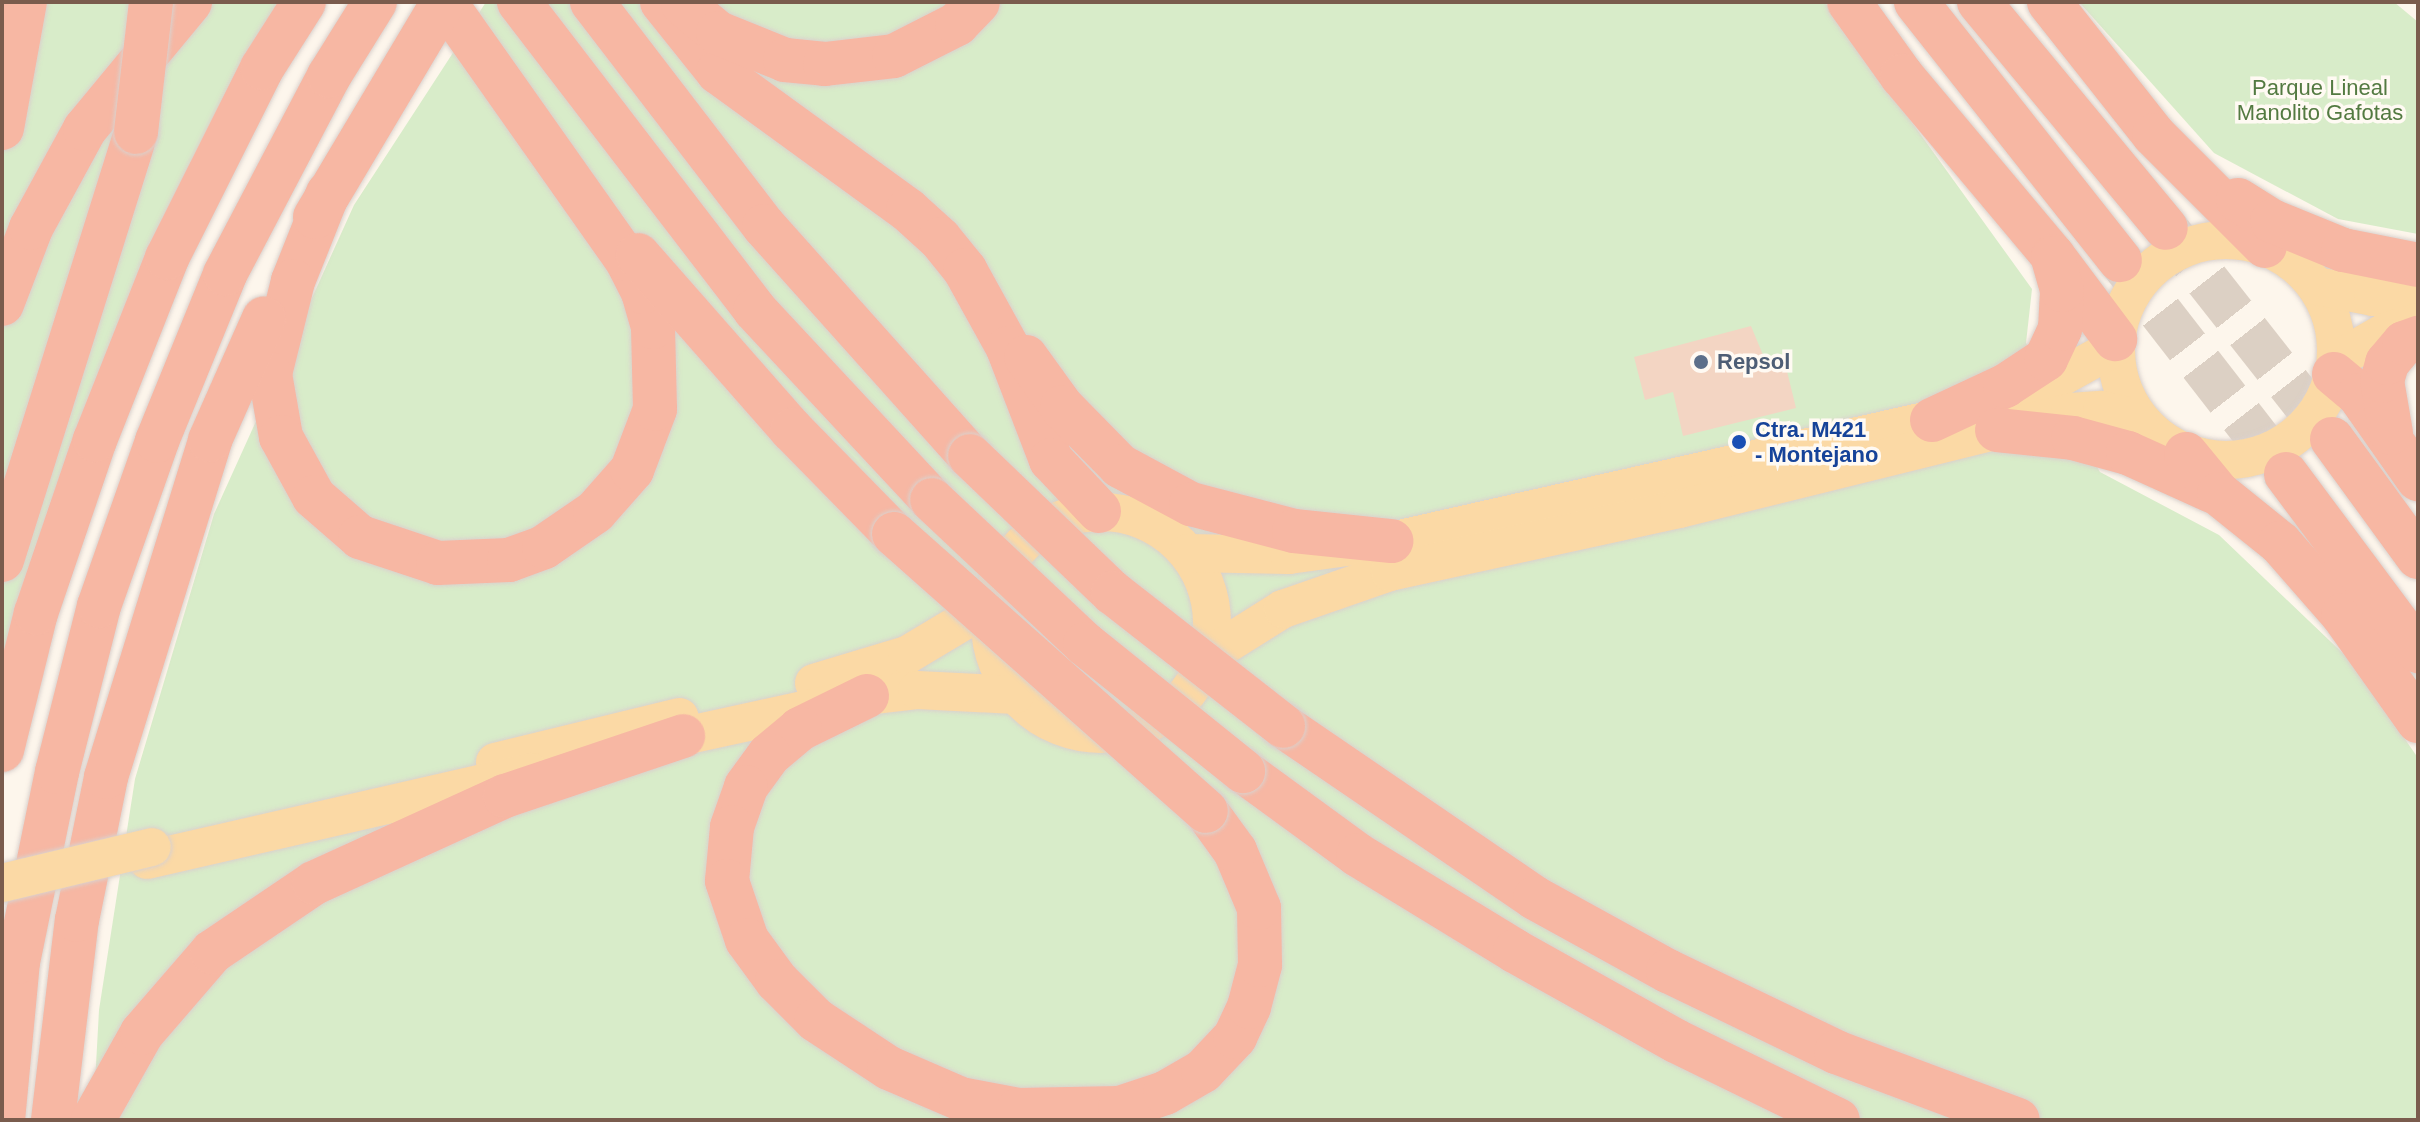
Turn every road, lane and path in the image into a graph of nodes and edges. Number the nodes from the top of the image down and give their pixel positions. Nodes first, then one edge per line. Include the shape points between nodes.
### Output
1 (25, 2) edge
2 (151, 2) edge
3 (190, 2) edge
4 (304, 2) edge
5 (375, 2) edge
6 (444, 2) edge
7 (519, 2) edge
8 (592, 2) edge
9 (662, 2) edge
10 (681, 2) edge
11 (978, 2) edge
12 (1849, 2) edge
13 (1916, 2) edge
14 (1979, 2) edge
15 (2049, 2) edge
16 (509, 94) junction
17 (2, 128) edge
18 (2201, 177) junction
19 (328, 193) junction
20 (2166, 228) tunnel mouth
21 (2265, 246) junction
22 (2053, 256) junction
23 (2120, 260) tunnel mouth
24 (2418, 265) edge
25 (965, 270) junction
26 (2316, 286) junction
27 (2418, 298) edge
28 (2, 304) edge
29 (2418, 322) edge
30 (2418, 338) edge
31 (2115, 344) junction
32 (2335, 367) junction
33 (2138, 418) junction
34 (1932, 420) junction
35 (1997, 430) junction
36 (2332, 439) tunnel mouth
37 (2186, 454) junction
38 (2408, 464) edge
39 (2286, 474) tunnel mouth
40 (2219, 494) junction
41 (1099, 511) junction
42 (1391, 541) junction
43 (1188, 553) junction
44 (2418, 557) edge
45 (2, 560) edge
46 (989, 606) junction
47 (2418, 651) edge
48 (1208, 656) junction
49 (1015, 695) junction
50 (867, 696) junction
51 (2418, 721) edge
52 (683, 736) junction
53 (2, 750) edge
54 (149, 853) junction
55 (2, 883) edge
56 (2, 895) edge
57 (3, 1120) edge
58 (53, 1120) edge
59 (93, 1120) edge
60 (1838, 1120) edge
61 (2018, 1120) edge

1 - 17 highway
2 - 45 highway, bridge via 136,132
3 - 28 highway via 85,129 31,228
4 - 53 highway via 262,68 167,258 95,440 36,613
5 - 57 highway via 329,76 225,274 157,441 99,606 57,772 18,962
6 - 16 highway
6 - 19 highway
7 - 60 highway, bridge via 755,310 932,500 1085,644 1358,855 1676,1041
8 - 61 highway, bridge via 764,226 970,456 1113,593 1283,726 1535,898 1668,971 1836,1052
9 - 25 highway via 718,72 908,210
10 - 11 highway via 718,33 785,60 825,64 894,56 957,24
12 - 22 highway via 1902,76
13 - 23 highway
14 - 20 highway
15 - 18 highway via 2154,135
16 - 19 highway via 626,259 643,292 656,366 655,409 632,470 595,512 544,547 475,564 438,563 383,548 334,518 296,472 272,406 270,374 293,281
16 - 50 highway, bridge via 662,284 894,534 1206,811 1235,851 1259,908 1260,965 1235,1037 1203,1071 1165,1093 1120,1108 1031,1111 961,1099 889,1068 816,1020 777,981 747,940 727,881 737,814 746,787 769,755 800,729
18 - 21 highway
18 - 24 highway via 2272,221 2343,250
19 - 58 highway via 277,290 210,440 164,579 106,777 77,920
21 - 26 main road via 2293,261
21 - 31 main road via 2231,238 2197,242 2153,265 2130,293
22 - 31 highway
22 - 34 highway via 2062,290 2060,329 2046,359 2005,386
25 - 41 highway via 1008,348 1051,460
25 - 42 highway via 1062,407 1120,466 1191,504 1242,521
26 - 27 main road via 2373,297
26 - 32 main road via 2334,327
29 - 32 main road via 2387,331
30 - 38 highway via 2404,343 2387,363 2382,381 2384,412
31 - 33 main road via 2119,382
31 - 34 main road via 2036,391
32 - 37 main road via 2324,401 2299,434 2264,455 2232,461
32 - 38 highway
33 - 35 main road via 2102,410 2070,412
33 - 37 main road via 2158,439
34 - 42 main road
35 - 40 highway via 2073,438 2128,453
35 - 48 main road via 1679,509 1390,572 1283,609
36 - 44 highway
37 - 40 highway
39 - 47 highway
40 - 51 highway via 2280,543 2343,615
41 - 43 main road via 1148,522
41 - 46 main road via 1059,519 1025,540 1001,573
42 - 43 main road via 1289,555
43 - 48 main road via 1212,612
46 - 49 main road via 991,640
46 - 54 main road via 940,640 857,671
48 - 49 main road via 1194,683 1165,714 1127,731 1074,733 1034,715
49 - 50 main road via 917,690
50 - 52 main road
52 - 54 main road
52 - 59 highway via 505,796 314,883 212,952 142,1033
54 - 55 main road, bridge
54 - 56 main road

